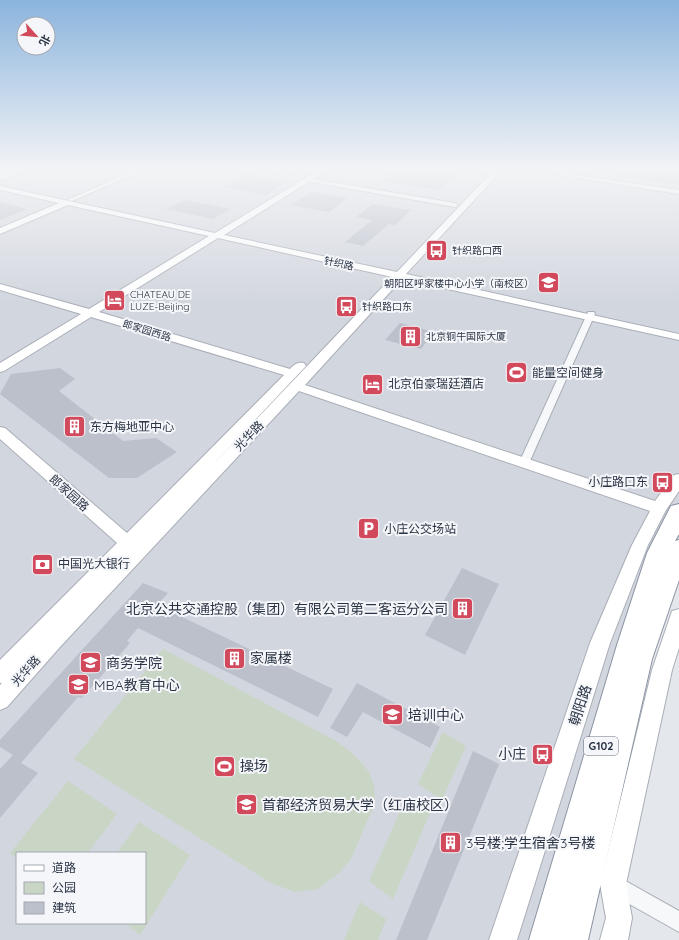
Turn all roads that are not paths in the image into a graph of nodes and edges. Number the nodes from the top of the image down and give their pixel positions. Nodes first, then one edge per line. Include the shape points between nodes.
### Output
1 (38, 215) edge
2 (131, 215) edge
3 (250, 215) edge
4 (446, 215) edge
5 (454, 215) edge
6 (0, 232) edge
7 (218, 234) junction
8 (395, 274) junction
9 (0, 287) edge
10 (90, 313) junction
11 (590, 316) junction
12 (679, 334) edge
13 (679, 338) edge
14 (0, 368) edge
15 (294, 380) junction
16 (0, 431) edge
17 (524, 463) junction
18 (679, 479) edge
19 (669, 510) edge
20 (134, 546) junction
21 (666, 554) edge
22 (679, 617) edge
23 (0, 674) edge
24 (0, 700) edge
25 (613, 884) junction
26 (679, 922) edge
27 (503, 940) edge
28 (546, 940) edge
29 (570, 940) edge
30 (614, 940) edge

1 - 6 main road
2 - 7 main road, 针织路
3 - 7 main road
4 - 8 main road, 光华路
5 - 8 main road, 光华路
7 - 8 main road, 针织路
7 - 10 main road
8 - 11 main road, 针织路
8 - 15 main road, 光华路
9 - 10 main road, 郎家园西路
10 - 14 main road
10 - 15 main road, 郎家园西路
11 - 12 main road, 针织路
11 - 13 main road, 针织路
11 - 17 street
15 - 17 main road, 郎家园西路
15 - 20 main road, 光华路
16 - 20 main road, 郎家园路 via 94,515
17 - 19 main road, 郎家园西路
18 - 19 main road, 朝阳路
19 - 21 highway, 朝阳路 / G102
20 - 23 main road, 光华路
20 - 24 main road, 光华路
21 - 27 main road, 朝阳路 via 600,643
21 - 28 highway, 朝阳路 / G102 via 630,644
21 - 29 highway, 朝阳路 / G102
22 - 25 main road via 662,670
25 - 26 street
25 - 30 main road via 619,918

